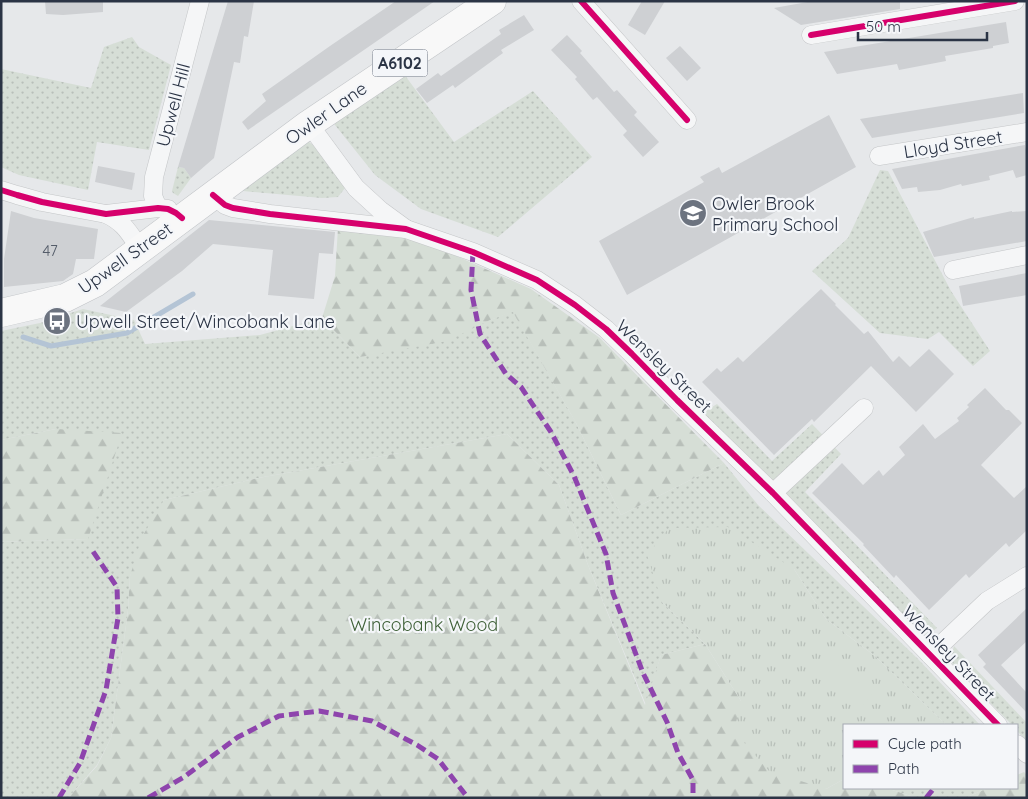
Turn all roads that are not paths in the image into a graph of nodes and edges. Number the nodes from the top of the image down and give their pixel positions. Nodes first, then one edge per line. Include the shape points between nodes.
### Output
1 (200, 1) edge
2 (492, 1) edge
3 (581, 1) edge
4 (1015, 1) edge
5 (811, 35) dead end
6 (687, 120) dead end
7 (309, 124) junction
8 (1027, 132) edge
9 (879, 156) dead end
10 (356, 188) junction
11 (1, 190) edge
12 (213, 195) junction
13 (170, 213) junction
14 (106, 214) junction
15 (348, 222) junction
16 (406, 229) junction
17 (141, 250) junction
18 (1027, 255) edge
19 (953, 270) dead end
20 (1, 313) edge
21 (864, 408) dead end
22 (773, 493) junction
23 (1027, 576) edge
24 (930, 655) junction
25 (997, 724) edge
26 (1018, 745) edge
27 (1027, 754) edge

1 - 13 street, Upwell Hill via 154,178 153,196
2 - 7 main road, Owler Lane / A6102
3 - 6 street
4 - 5 street
7 - 10 street, Wensley Street
7 - 12 main road, Owler Lane / A6102
8 - 9 street, Lloyd Street
10 - 15 street via 357,208
10 - 16 street, Wensley Street
11 - 14 street via 42,202
12 - 13 main road, Upwell Street / A6102
12 - 15 street, Wensley Street via 233,208
13 - 14 street
13 - 17 main road, Upwell Street / A6102
14 - 17 street via 124,226
15 - 16 street, Wensley Street
16 - 22 street, Wensley Street via 473,252 537,280 575,305 617,339
17 - 20 main road, Upwell Street / A6102 via 84,290 65,298
18 - 19 street
21 - 22 street
22 - 24 street, Wensley Street
23 - 24 street via 987,601
24 - 25 street, Wensley Street
26 - 27 street

